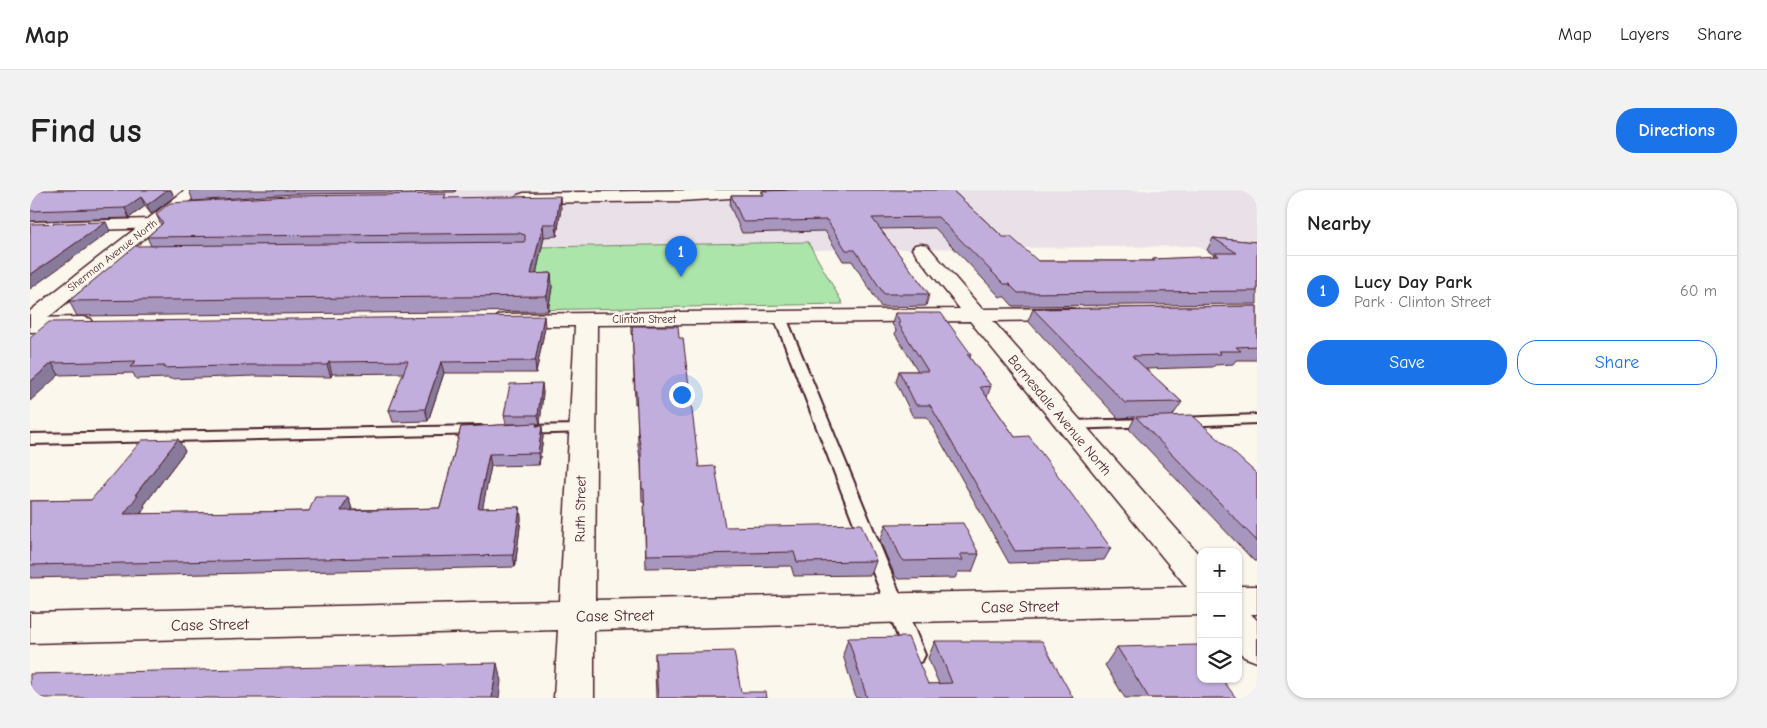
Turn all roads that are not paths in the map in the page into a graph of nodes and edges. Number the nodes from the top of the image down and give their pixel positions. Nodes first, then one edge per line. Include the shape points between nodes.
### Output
1 (778, 190) edge
2 (512, 198) edge
3 (196, 199) edge
4 (152, 224) junction
5 (30, 227) edge
6 (921, 249) dead end
7 (112, 255) junction
8 (132, 255) edge
9 (1092, 313) edge
10 (976, 315) junction
11 (780, 318) junction
12 (586, 319) junction
13 (489, 320) edge
14 (30, 321) edge
15 (30, 324) edge
16 (100, 324) edge
17 (1257, 419) edge
18 (1068, 425) junction
19 (582, 429) junction
20 (30, 439) edge
21 (1197, 575) edge
22 (1242, 600) edge
23 (1257, 600) edge
24 (1197, 601) edge
25 (896, 609) junction
26 (578, 616) junction
27 (30, 628) edge
28 (1242, 629) edge
29 (1257, 646) edge
30 (921, 671) edge
31 (574, 698) edge

1 - 2 street via 682,196
3 - 4 street, Sherman Avenue North via 170,209
4 - 5 street
4 - 7 street, Sherman Avenue North
6 - 10 street, Barnesdale Avenue North
7 - 8 lane
7 - 14 street, Sherman Avenue North
9 - 10 street, Clinton Street
10 - 11 street, Clinton Street
10 - 18 street, Barnesdale Avenue North
11 - 12 street, Clinton Street
11 - 25 lane
12 - 13 street, Clinton Street
12 - 19 street, Ruth Street
15 - 16 street
17 - 18 lane
18 - 21 street, Barnesdale Avenue North
19 - 20 lane
19 - 26 street, Ruth Street
22 - 23 street
24 - 25 street, Case Street
25 - 26 street, Case Street
25 - 30 lane
26 - 27 street, Case Street
26 - 31 street, Ruth Street
28 - 29 street

